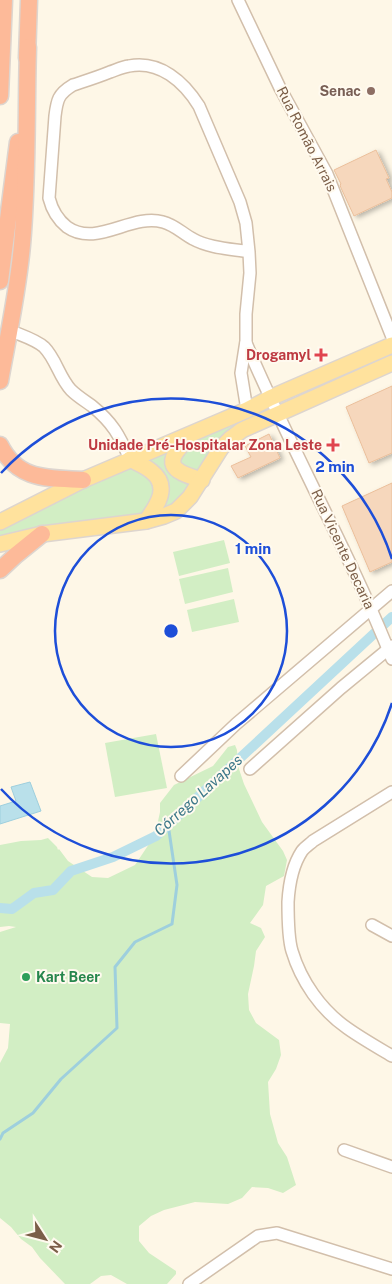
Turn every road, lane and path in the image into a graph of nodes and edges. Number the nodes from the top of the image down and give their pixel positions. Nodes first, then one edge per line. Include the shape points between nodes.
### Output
1 (4, 0) edge
2 (29, 0) edge
3 (238, 0) edge
4 (28, 47) junction
5 (0, 96) edge
6 (249, 252) junction
7 (0, 281) edge
8 (9, 330) junction
9 (392, 337) edge
10 (246, 341) junction
11 (392, 345) edge
12 (392, 363) edge
13 (0, 381) edge
14 (270, 398) junction
15 (247, 410) junction
16 (278, 413) junction
17 (197, 431) junction
18 (0, 445) edge
19 (130, 459) junction
20 (83, 480) junction
21 (202, 480) junction
22 (146, 521) junction
23 (0, 522) edge
24 (42, 534) junction
25 (0, 544) edge
26 (0, 570) edge
27 (360, 585) junction
28 (392, 590) edge
29 (372, 612) junction
30 (389, 648) edge
31 (392, 666) edge
32 (341, 688) junction
33 (250, 769) dead end
34 (181, 776) dead end
35 (392, 792) edge
36 (372, 926) dead end
37 (392, 936) edge
38 (392, 1056) edge
39 (344, 1150) dead end
40 (392, 1168) edge
41 (392, 1269) edge
42 (190, 1284) edge

1 - 5 highway
2 - 4 highway
3 - 9 street, Rua Romão Arrais via 280,88 327,174
4 - 7 highway
4 - 8 highway via 24,214 18,280
6 - 6 street via 240,202 199,106 182,84 158,69 128,66 73,85 59,96 49,198 62,223 80,234 90,234 152,220 164,222 194,240
6 - 10 street
8 - 13 highway
8 - 19 street via 43,347 72,391 105,417 120,435
10 - 14 street, Rua Vicente Decaria
10 - 15 street via 241,373
11 - 14 main road
12 - 16 main road
14 - 15 main road
14 - 16 street, Rua Vicente Decaria
15 - 17 main road
16 - 21 main road via 230,439
16 - 27 street, Rua Vicente Decaria
17 - 19 main road
17 - 21 main road via 178,448 173,462 181,473
18 - 20 highway via 8,459 28,474
19 - 20 main road
19 - 22 main road via 152,471 160,483 160,499
20 - 23 main road
21 - 22 main road via 176,511
22 - 24 main road
24 - 25 main road
24 - 26 highway
27 - 28 street via 377,594
27 - 29 street, Rua Vicente Decaria
28 - 29 street
29 - 30 street, Rua Vicente Decaria
29 - 34 street via 236,724
30 - 32 street
31 - 32 street via 381,664
32 - 33 street
35 - 38 street via 303,850 289,885 288,916 292,950 303,977 320,1003 347,1028
36 - 37 street
39 - 40 street
41 - 42 street via 277,1233 258,1236

